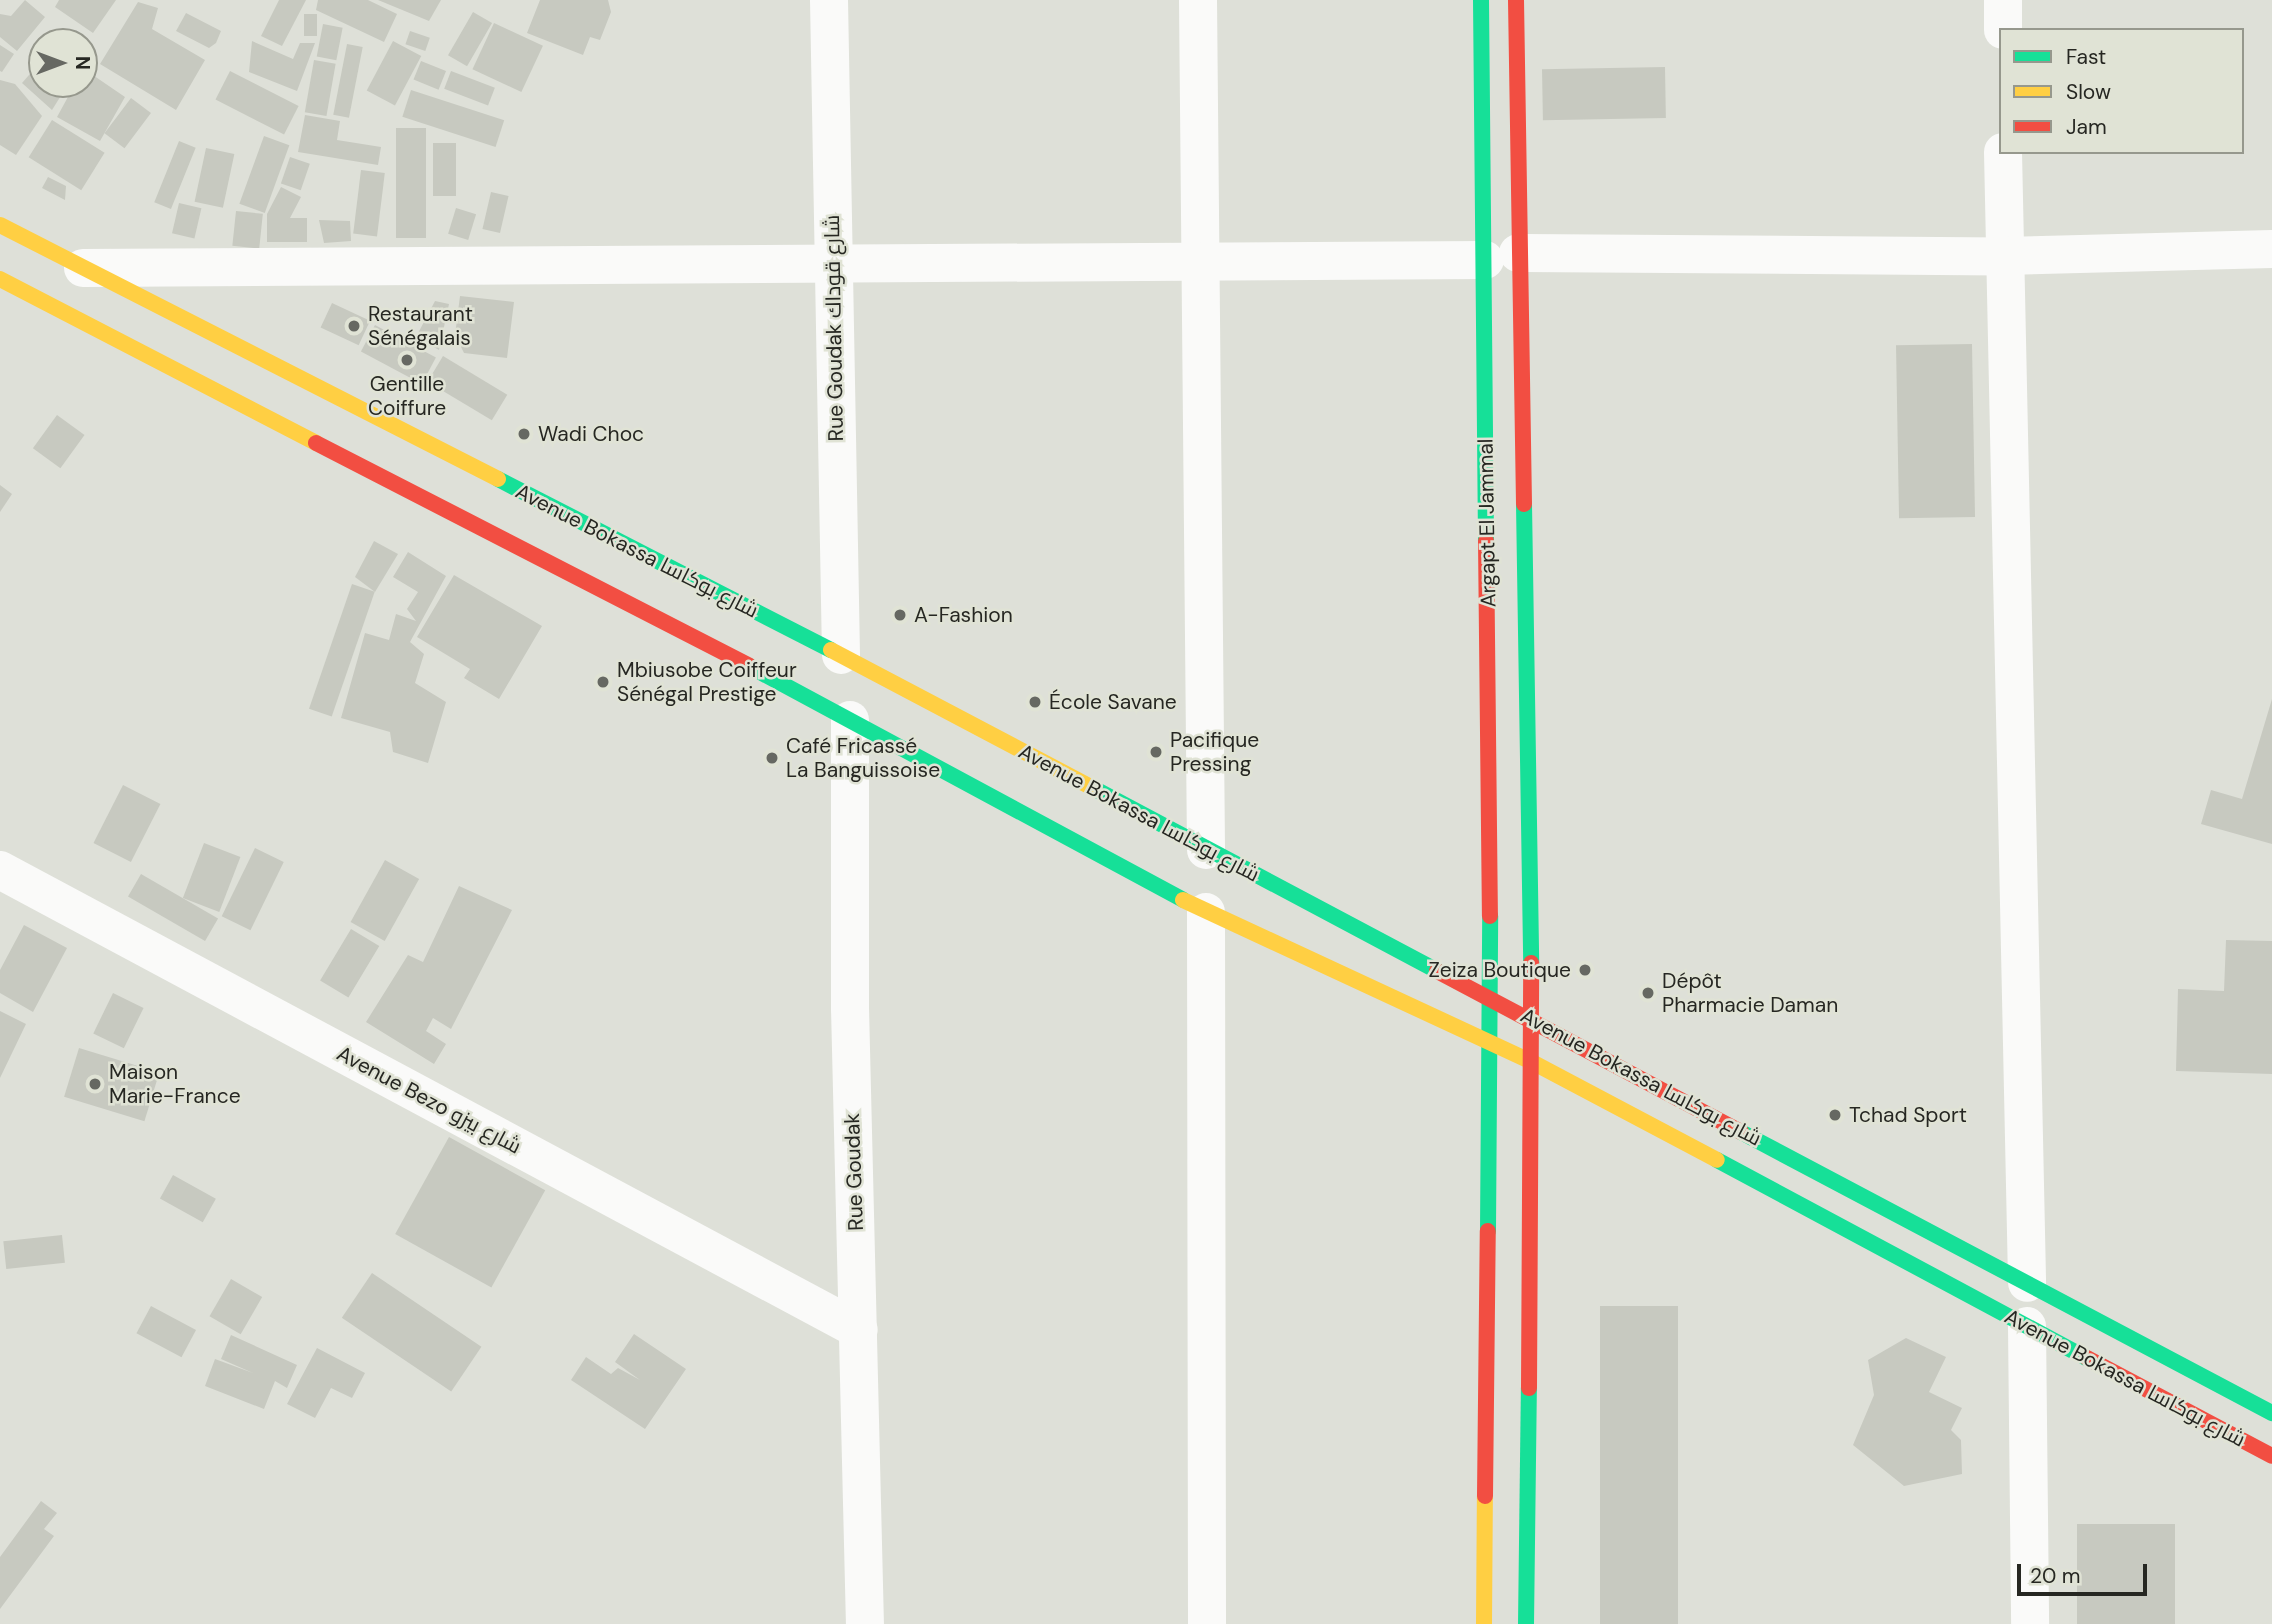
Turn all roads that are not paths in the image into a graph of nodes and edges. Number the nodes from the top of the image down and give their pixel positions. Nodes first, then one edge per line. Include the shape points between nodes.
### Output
1 (829, 0) edge
2 (1198, 0) edge
3 (1481, 0) edge
4 (1516, 0) edge
5 (2003, 0) edge
6 (2003, 28) edge
7 (2003, 154) edge
8 (0, 225) edge
9 (2272, 249) edge
10 (2002, 256) junction
11 (1502, 257) junction
12 (832, 265) junction
13 (1201, 265) junction
14 (83, 268) junction
15 (0, 279) edge
16 (841, 655) junction
17 (850, 720) junction
18 (1206, 850) junction
19 (0, 870) edge
20 (1206, 912) junction
21 (1492, 998) junction
22 (1531, 1019) junction
23 (1491, 1046) junction
24 (1532, 1062) junction
25 (2027, 1283) junction
26 (2027, 1326) junction
27 (859, 1330) junction
28 (2272, 1413) edge
29 (2272, 1456) edge
30 (865, 1624) edge
31 (1207, 1624) edge
32 (1483, 1624) edge
33 (1526, 1624) edge
34 (2030, 1624) edge

1 - 12 street, Rue Goudak شارع قوداك
2 - 13 street
3 - 11 street, Argapt El Jammal
4 - 11 street, Argapt El Jammal
5 - 6 street
7 - 10 street
8 - 14 street, Avenue Bokassa شارع بوكاسا
9 - 10 street
10 - 11 street
10 - 25 street
11 - 13 street
11 - 21 street, Argapt El Jammal
11 - 22 street, Argapt El Jammal
12 - 13 street
12 - 14 street
12 - 16 street, Rue Goudak شارع قوداك
13 - 18 street
14 - 16 street, Avenue Bokassa شارع بوكاسا
15 - 17 street, Avenue Bokassa شارع بوكاسا
16 - 18 street, Avenue Bokassa شارع بوكاسا
17 - 20 street, Avenue Bokassa شارع بوكاسا
17 - 27 street, Rue Goudak
18 - 21 street, Avenue Bokassa شارع بوكاسا
19 - 27 street, Avenue Bezo شارع بيزو
20 - 23 street, Avenue Bokassa شارع بوكاسا
20 - 31 street
21 - 22 street, Avenue Bokassa شارع بوكاسا
21 - 23 street, Argapt El Jammal
22 - 24 street, Argapt El Jammal
22 - 25 street, Avenue Bokassa شارع بوكاسا
23 - 24 street, Avenue Bokassa شارع بوكاسا
23 - 32 street, Argapt El Jammal
24 - 26 street, Avenue Bokassa شارع بوكاسا
24 - 33 street, Argapt El Jammal
25 - 28 street, Avenue Bokassa شارع بوكاسا
26 - 29 street, Avenue Bokassa شارع بوكاسا
26 - 34 street
27 - 30 street, Rue Goudak

